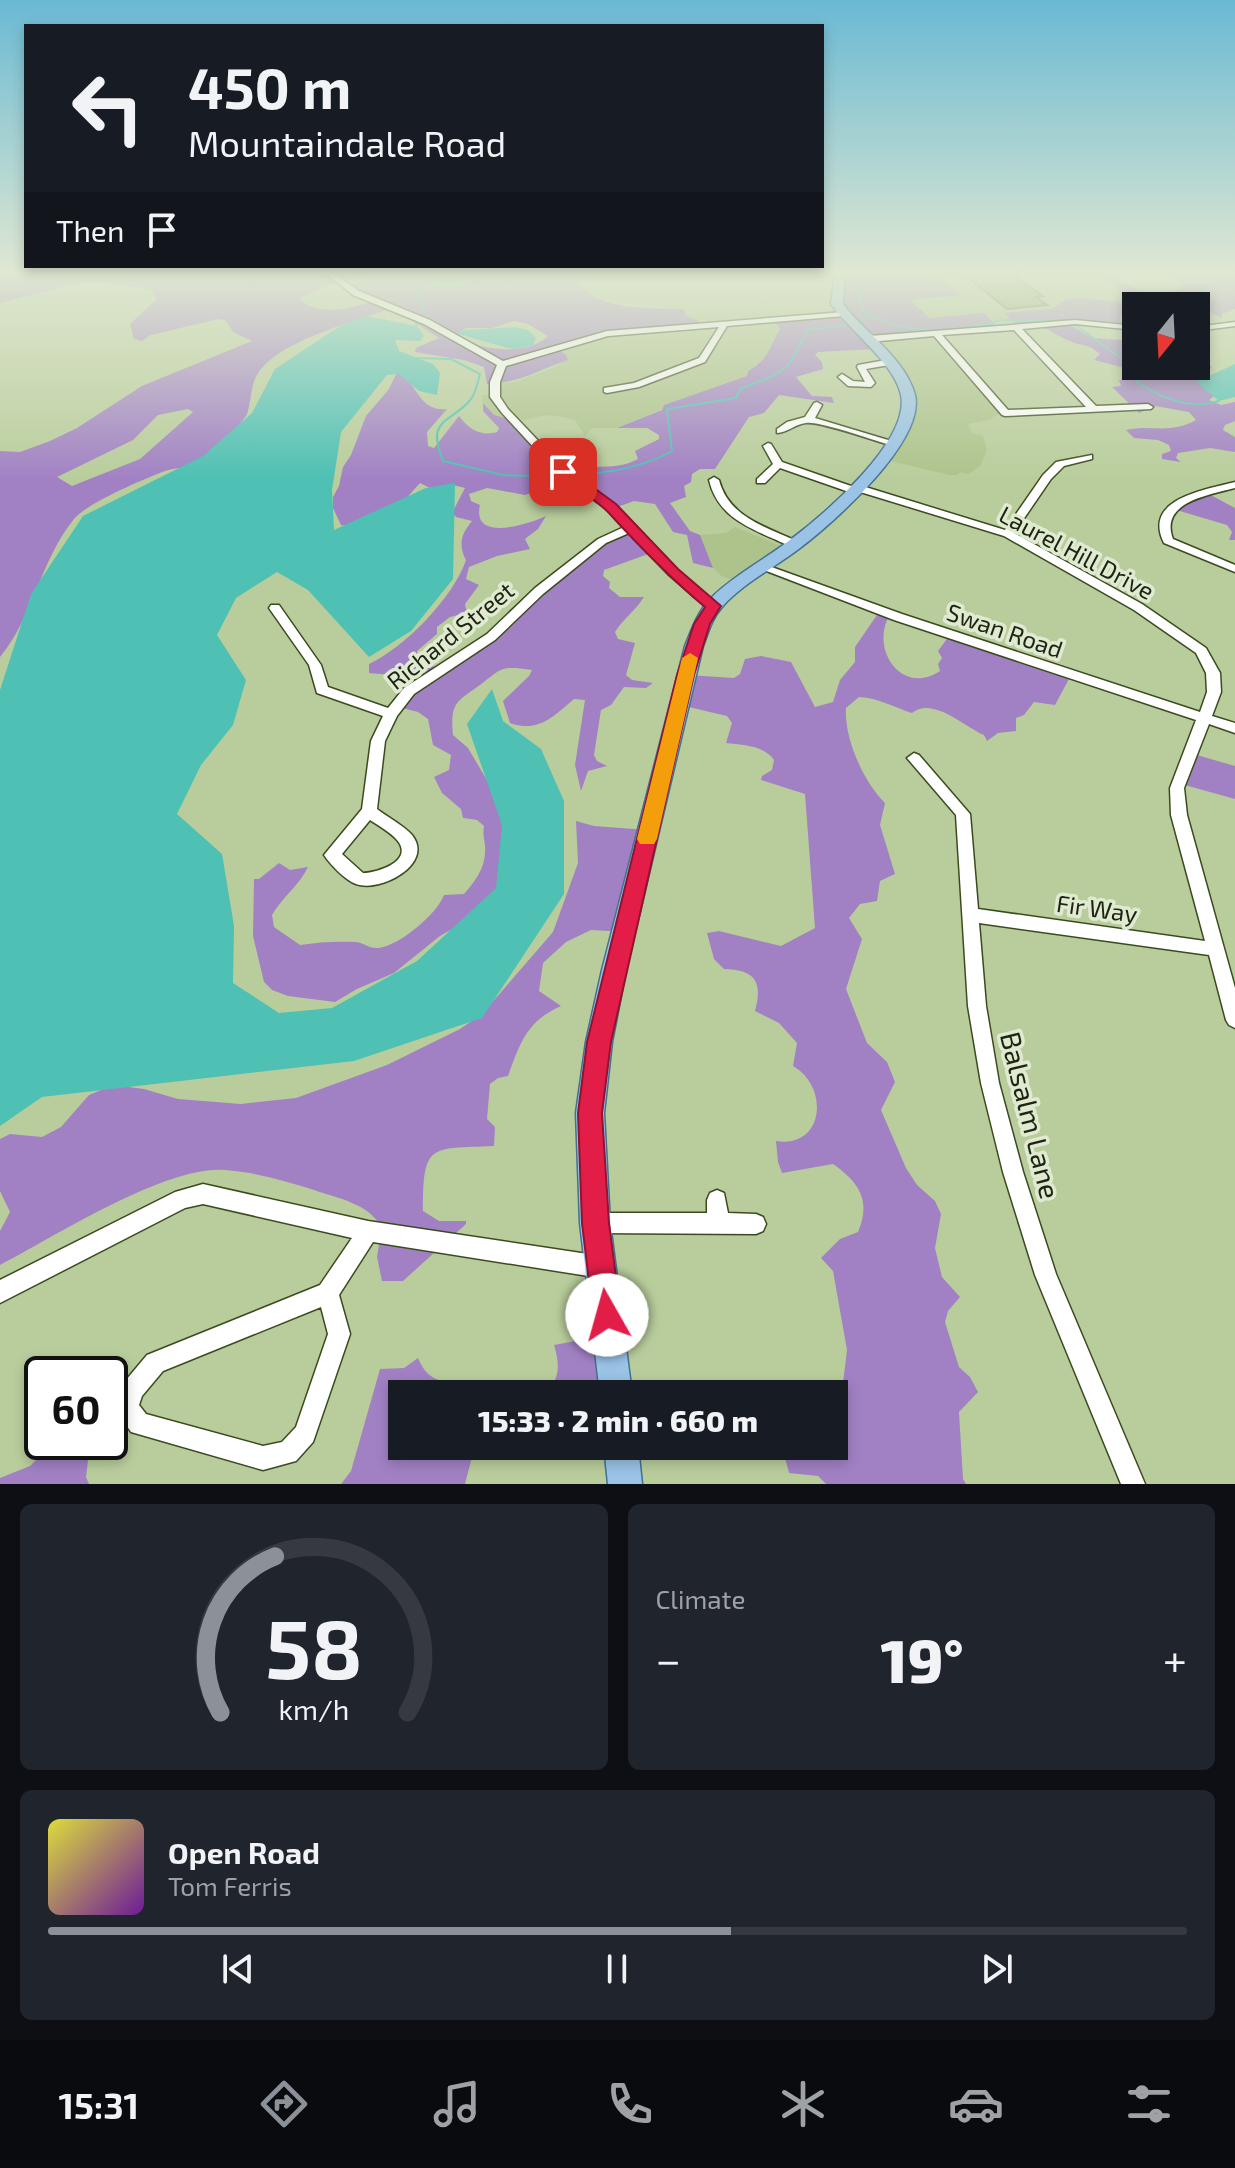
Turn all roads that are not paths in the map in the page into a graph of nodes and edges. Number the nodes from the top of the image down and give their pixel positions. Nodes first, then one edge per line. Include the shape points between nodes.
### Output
1 (461, 341) edge
2 (582, 341) edge
3 (714, 341) edge
4 (871, 341) edge
5 (943, 341) edge
6 (1029, 341) edge
7 (886, 363) junction
8 (502, 364) junction
9 (842, 377) dead end
10 (607, 390) dead end
11 (817, 405) dead end
12 (1148, 407) dead end
13 (1093, 409) junction
14 (809, 419) junction
15 (780, 431) dead end
16 (893, 443) junction
17 (768, 446) dead end
18 (1088, 457) dead end
19 (778, 464) junction
20 (714, 480) dead end
21 (761, 481) dead end
22 (1235, 485) edge
23 (854, 488) junction
24 (629, 529) junction
25 (1008, 534) junction
26 (795, 544) junction
27 (762, 567) junction
28 (1235, 569) edge
29 (713, 606) junction
30 (275, 608) dead end
31 (391, 714) junction
32 (1203, 718) junction
33 (1235, 728) edge
34 (914, 758) dead end
35 (369, 811) junction
36 (972, 915) junction
37 (1214, 949) junction
38 (1235, 1020) edge
39 (717, 1200) dead end
40 (595, 1223) junction
41 (718, 1223) junction
42 (756, 1224) dead end
43 (368, 1231) junction
44 (601, 1267) junction
45 (0, 1292) edge
46 (328, 1293) junction
47 (614, 1380) edge
48 (622, 1460) edge
49 (625, 1484) edge
50 (1133, 1484) edge

1 - 8 street
2 - 8 street
3 - 10 street via 702,360
4 - 7 main road
5 - 13 street via 1005,413
6 - 13 street
7 - 9 street via 861,367 868,385 851,384
7 - 16 main road via 903,384 911,406
8 - 24 street via 495,397 505,411 564,474 611,507
11 - 14 street
12 - 13 street
14 - 15 street
14 - 16 street
16 - 23 main road
17 - 19 street
18 - 25 street via 1060,464
19 - 21 street
19 - 23 street, Laurel Hill Drive
20 - 26 street via 716,495 733,515
22 - 28 street via 1175,505 1164,519 1163,533 1168,541
23 - 25 street, Laurel Hill Drive
23 - 26 main road
24 - 29 street
24 - 31 street, Richard Street via 602,541 491,637 409,691
25 - 32 street, Laurel Hill Drive via 1138,607 1201,651 1213,673 1214,692
26 - 27 main road
27 - 29 main road
27 - 32 street, Swan Road
29 - 40 main road via 685,675 599,1042 590,1113
30 - 31 street via 315,665 322,690
31 - 35 street, Richard Street via 378,741
32 - 33 street, Swan Road
32 - 37 street, Laurel Hill Drive via 1177,788 1179,815
34 - 36 street, Balsalm Lane via 963,814
35 - 35 street via 406,839 407,862 382,877 359,879 332,855
36 - 37 street, Fir Way
36 - 50 street, Balsalm Lane via 977,1006 1013,1172 1046,1275
37 - 38 street, Laurel Hill Drive
39 - 41 street
40 - 41 street
40 - 44 main road
41 - 42 street
43 - 44 street
43 - 45 street via 203,1194 182,1199
43 - 46 street
44 - 47 main road
46 - 46 street via 339,1334 305,1434 288,1453 263,1458 139,1424 126,1407 155,1363
48 - 49 main road

